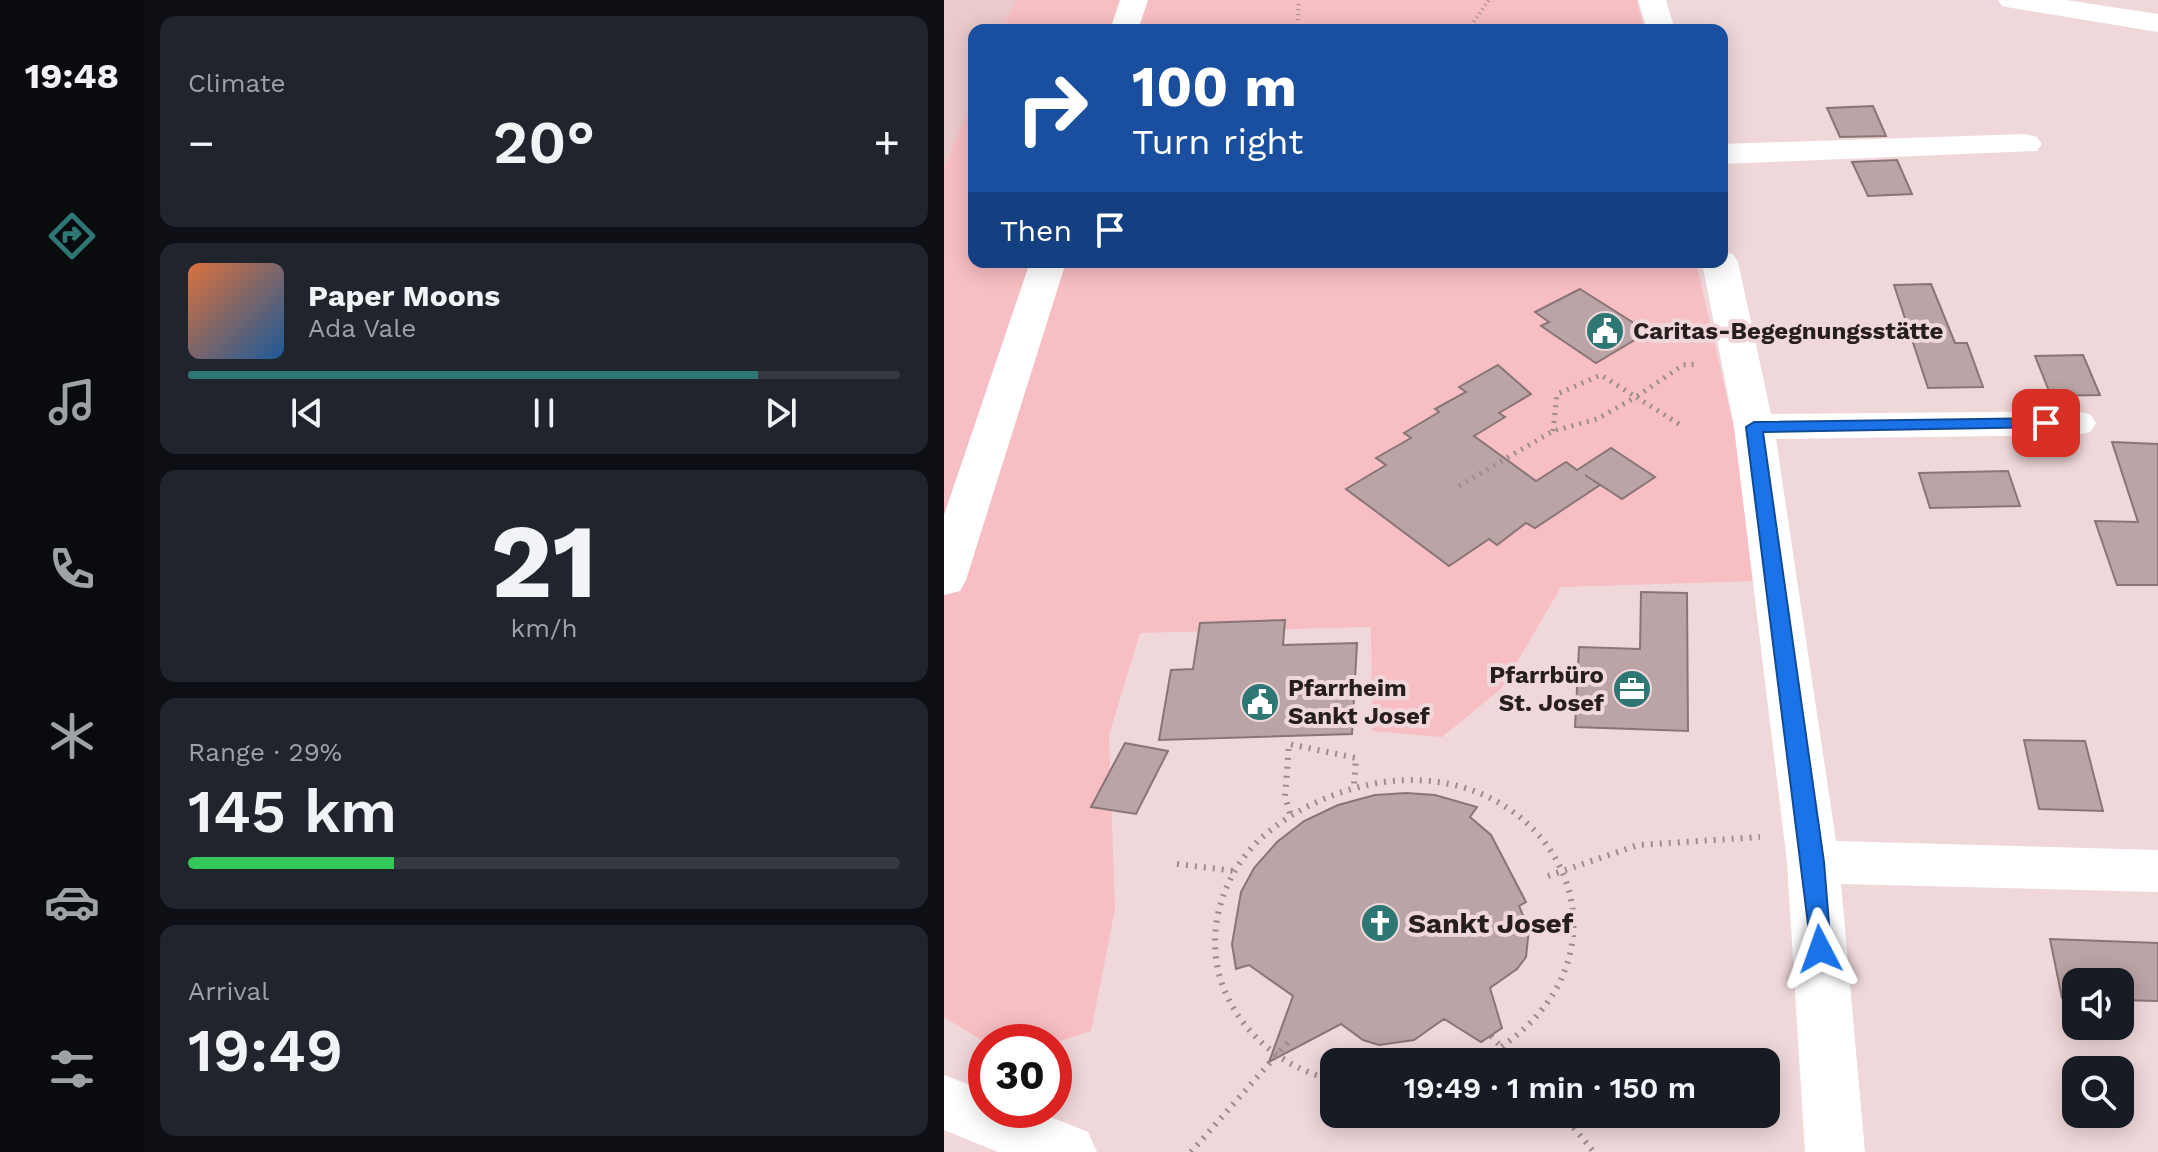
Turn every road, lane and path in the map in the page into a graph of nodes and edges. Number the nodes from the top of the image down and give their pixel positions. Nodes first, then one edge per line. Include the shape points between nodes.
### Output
1 (1134, 0) edge
2 (1299, 0) edge
3 (1489, 0) edge
4 (1652, 0) edge
5 (2012, 0) edge
6 (2158, 23) edge
7 (1126, 24) edge
8 (1297, 24) edge
9 (1472, 24) edge
10 (1659, 24) edge
11 (2026, 144) dead end
12 (1728, 154) edge
13 (1046, 268) edge
14 (1721, 268) edge
15 (1701, 363) dead end
16 (1636, 397) junction
17 (2076, 423) dead end
18 (1682, 426) dead end
19 (1754, 427) junction
20 (1553, 431) junction
21 (1459, 486) dead end
22 (944, 580) edge
23 (1354, 785) junction
24 (1290, 813) junction
25 (1811, 848) junction
26 (1177, 864) dead end
27 (1565, 870) junction
28 (1235, 871) junction
29 (2158, 871) edge
30 (1548, 876) dead end
31 (1491, 1036) dead end
32 (1289, 1041) dead end
33 (1502, 1048) edge
34 (1504, 1048) edge
35 (1276, 1056) junction
36 (1320, 1074) edge
37 (944, 1102) edge
38 (1574, 1128) edge
39 (1067, 1152) edge
40 (1191, 1152) edge
41 (1594, 1152) edge
42 (1835, 1152) edge

1 - 7 street
2 - 8 path
3 - 9 path
4 - 10 street
5 - 6 street
11 - 12 street
13 - 22 street
14 - 19 street
15 - 16 path via 1683,365
16 - 18 path
16 - 20 path via 1597,419
16 - 20 path via 1601,375 1557,394
17 - 19 street
19 - 25 street
20 - 21 path
23 - 24 path
23 - 24 path via 1356,758 1289,744 1285,797
23 - 27 path via 1406,779 1457,785 1502,803 1540,832
24 - 28 path via 1252,845
25 - 27 path via 1638,845
25 - 29 street
25 - 42 street
26 - 28 path
27 - 30 path
27 - 34 path via 1577,915 1571,963 1546,1009
28 - 35 path via 1225,886 1213,931 1218,977 1239,1020
31 - 33 path
32 - 35 path
35 - 36 path
35 - 40 path
37 - 39 street
38 - 41 path

